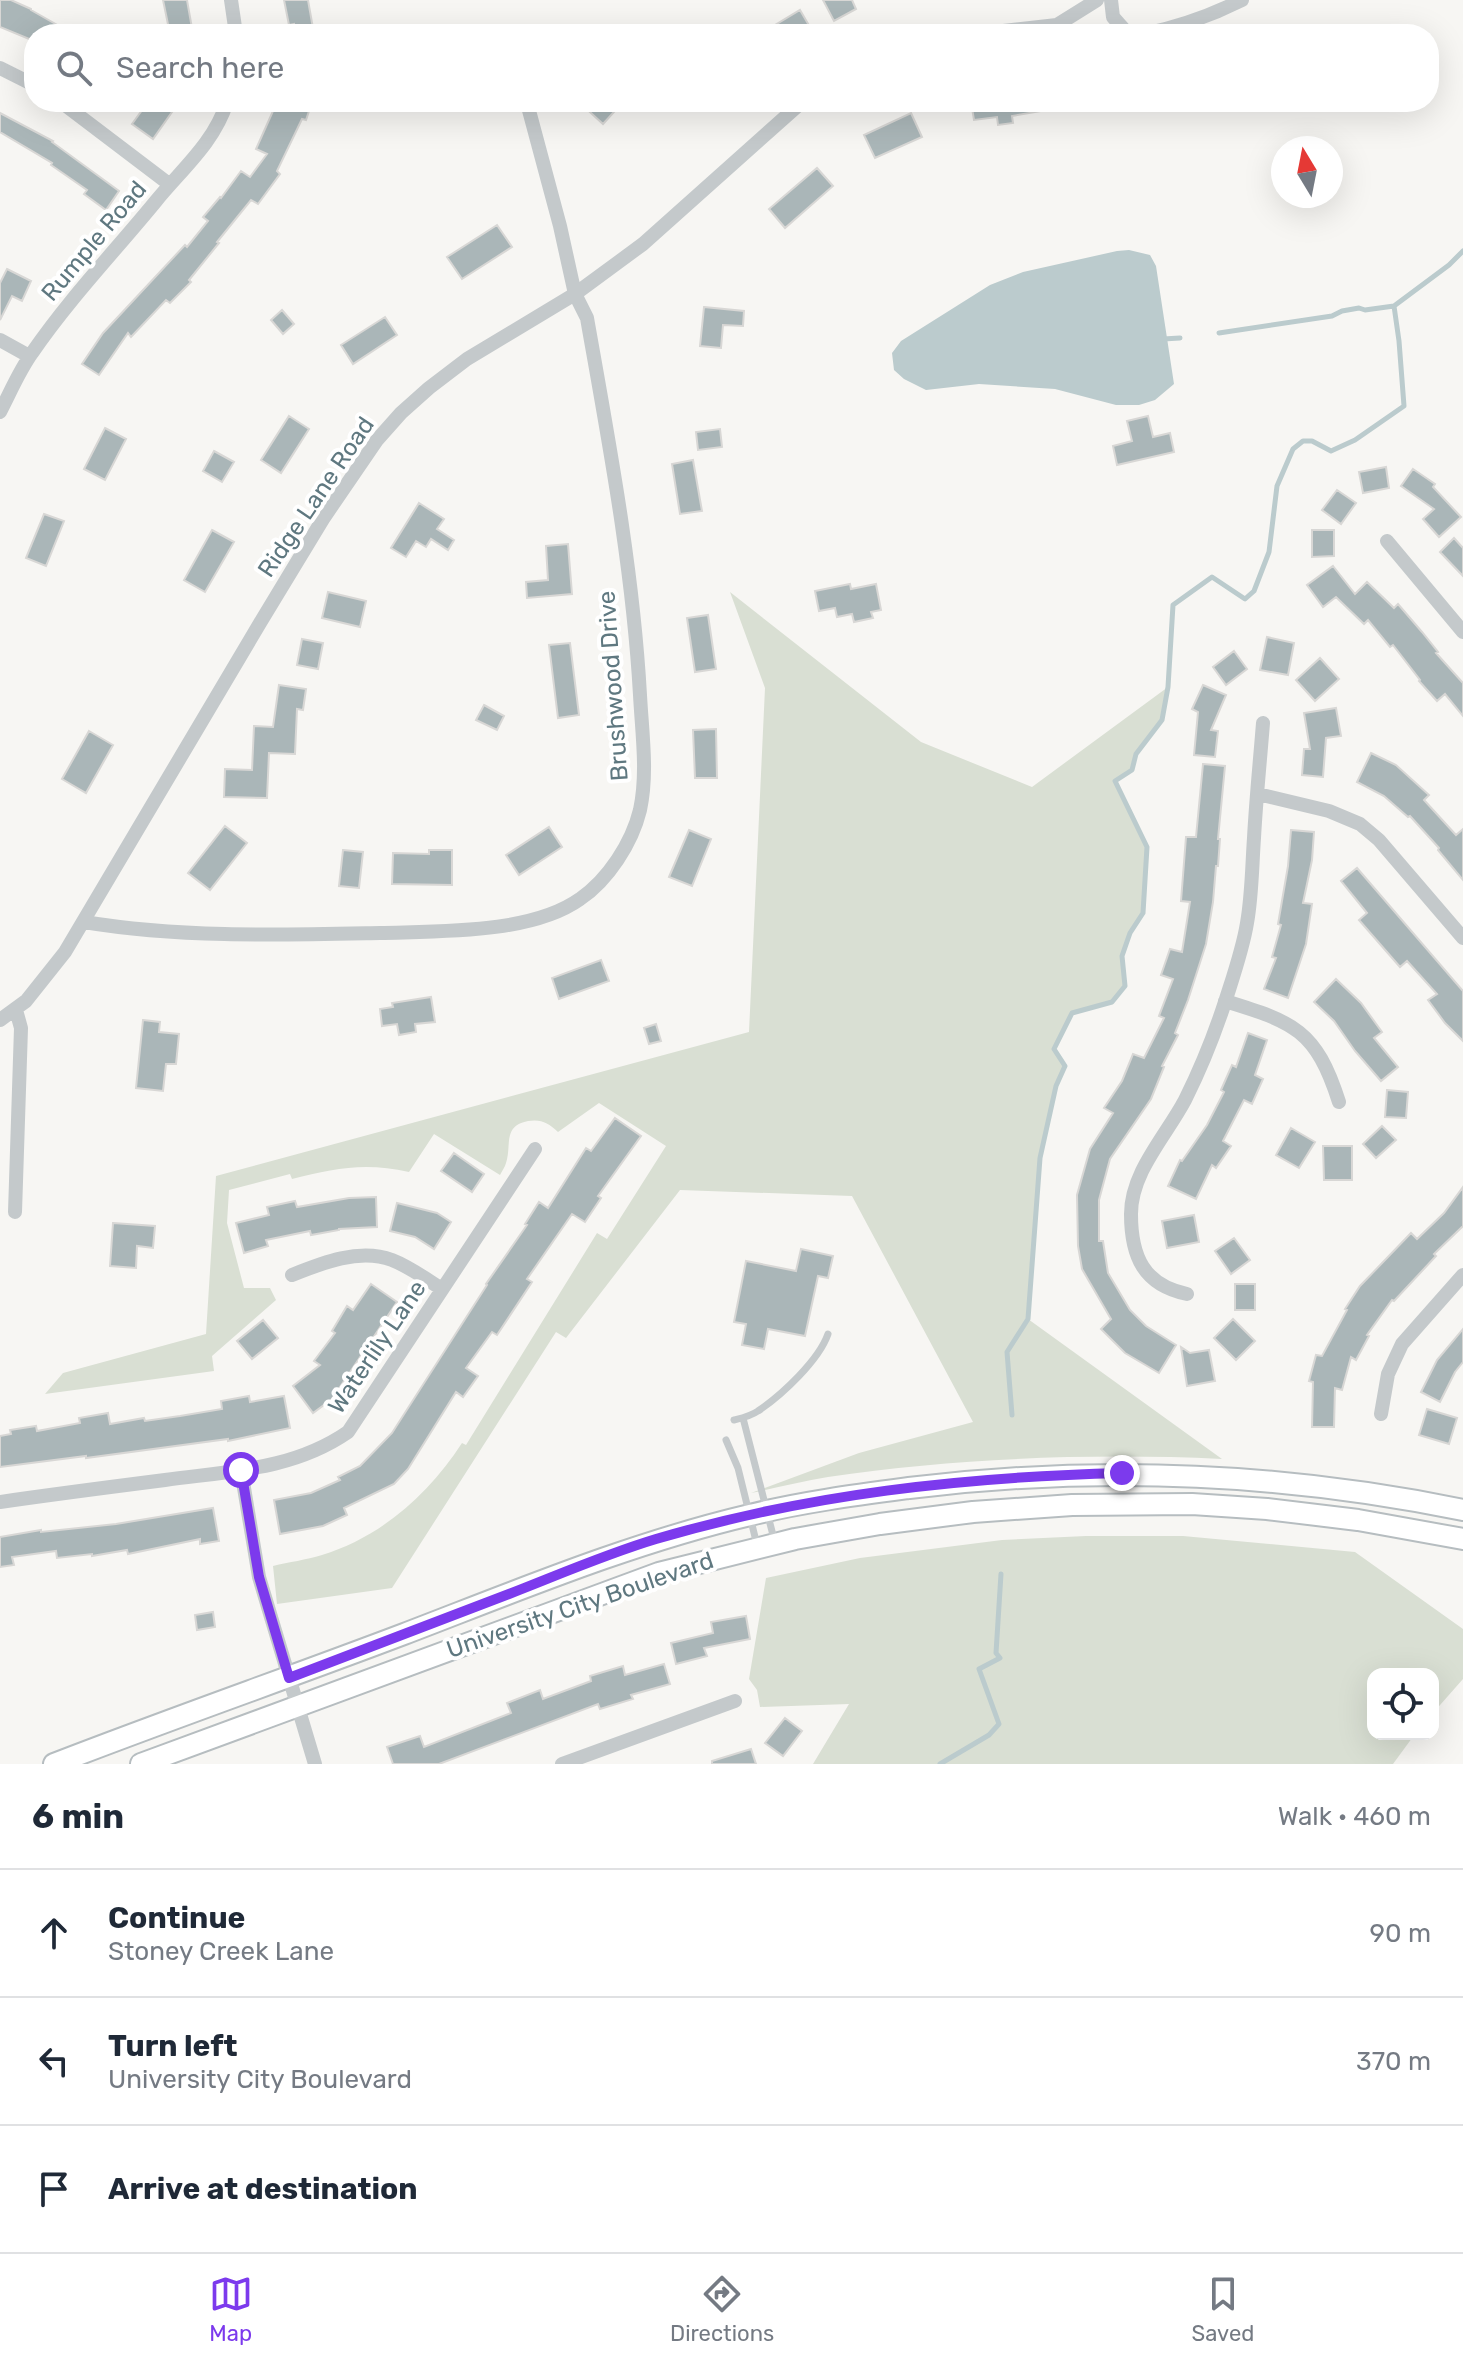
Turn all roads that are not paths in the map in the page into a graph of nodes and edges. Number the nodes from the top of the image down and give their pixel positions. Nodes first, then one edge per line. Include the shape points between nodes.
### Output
1 (231, 0) edge
2 (1097, 0) edge
3 (1111, 0) edge
4 (1242, 0) edge
5 (235, 24) edge
6 (1059, 24) edge
7 (1119, 24) edge
8 (1188, 24) edge
9 (0, 68) edge
10 (24, 80) edge
11 (74, 112) edge
12 (223, 112) edge
13 (529, 112) edge
14 (791, 112) edge
15 (169, 184) junction
16 (575, 294) junction
17 (0, 340) edge
18 (29, 356) junction
19 (0, 412) edge
20 (1387, 541) dead end
21 (1463, 632) edge
22 (1263, 723) dead end
23 (1258, 794) junction
24 (84, 922) junction
25 (1463, 938) edge
26 (1225, 1001) junction
27 (16, 1010) junction
28 (0, 1020) edge
29 (1339, 1102) dead end
30 (535, 1149) dead end
31 (15, 1212) dead end
32 (292, 1275) dead end
33 (1463, 1275) edge
34 (442, 1289) junction
35 (1187, 1294) dead end
36 (828, 1334) dead end
37 (1381, 1414) dead end
38 (726, 1440) dead end
39 (241, 1470) junction
40 (0, 1502) edge
41 (1463, 1510) edge
42 (758, 1513) junction
43 (1463, 1539) edge
44 (766, 1545) junction
45 (289, 1678) junction
46 (735, 1701) dead end
47 (297, 1707) junction
48 (54, 1764) edge
49 (141, 1764) edge
50 (315, 1764) edge
51 (562, 1764) edge

1 - 5 street
2 - 6 street
3 - 7 street
4 - 8 street
9 - 10 street
11 - 15 street
12 - 15 street, Rumple Road via 196,157
13 - 16 street, Brushwood Drive
14 - 16 street, Ridge Lane Road via 643,244
15 - 18 street, Rumple Road
16 - 24 street, Ridge Lane Road via 467,359 401,413 377,440 307,545
16 - 24 street, Brushwood Drive via 587,318 623,537 644,751 640,810 606,874 581,899 551,915 452,931 222,933
17 - 18 street
18 - 19 street, Rumple Road
20 - 21 street
22 - 23 street
23 - 25 street via 1360,824
23 - 26 street via 1247,925
24 - 27 street, Ridge Lane Road via 48,976
26 - 29 street via 1275,1016 1308,1040 1320,1054
26 - 35 street via 1187,1097 1140,1174 1131,1212 1143,1268 1152,1280
27 - 28 street, Ridge Lane Road
27 - 31 street via 21,1028
30 - 34 street, Waterlily Lane
32 - 34 street via 329,1260 375,1256
33 - 37 street via 1402,1344 1388,1374
34 - 39 street, Waterlily Lane via 348,1432 310,1454
36 - 42 lane via 818,1354 787,1386 757,1413 738,1419
38 - 42 lane
39 - 40 street, Waterlily Lane
39 - 45 street via 259,1577
41 - 42 main road, University City Boulevard via 1321,1487 1122,1473 949,1483
42 - 44 lane
42 - 44 lane
42 - 45 main road, University City Boulevard via 639,1545
43 - 44 main road, University City Boulevard via 1267,1509 1122,1503 973,1512
44 - 47 main road, University City Boulevard via 659,1573
45 - 47 street
45 - 48 main road, University City Boulevard
46 - 51 street
47 - 49 main road, University City Boulevard
47 - 50 street

